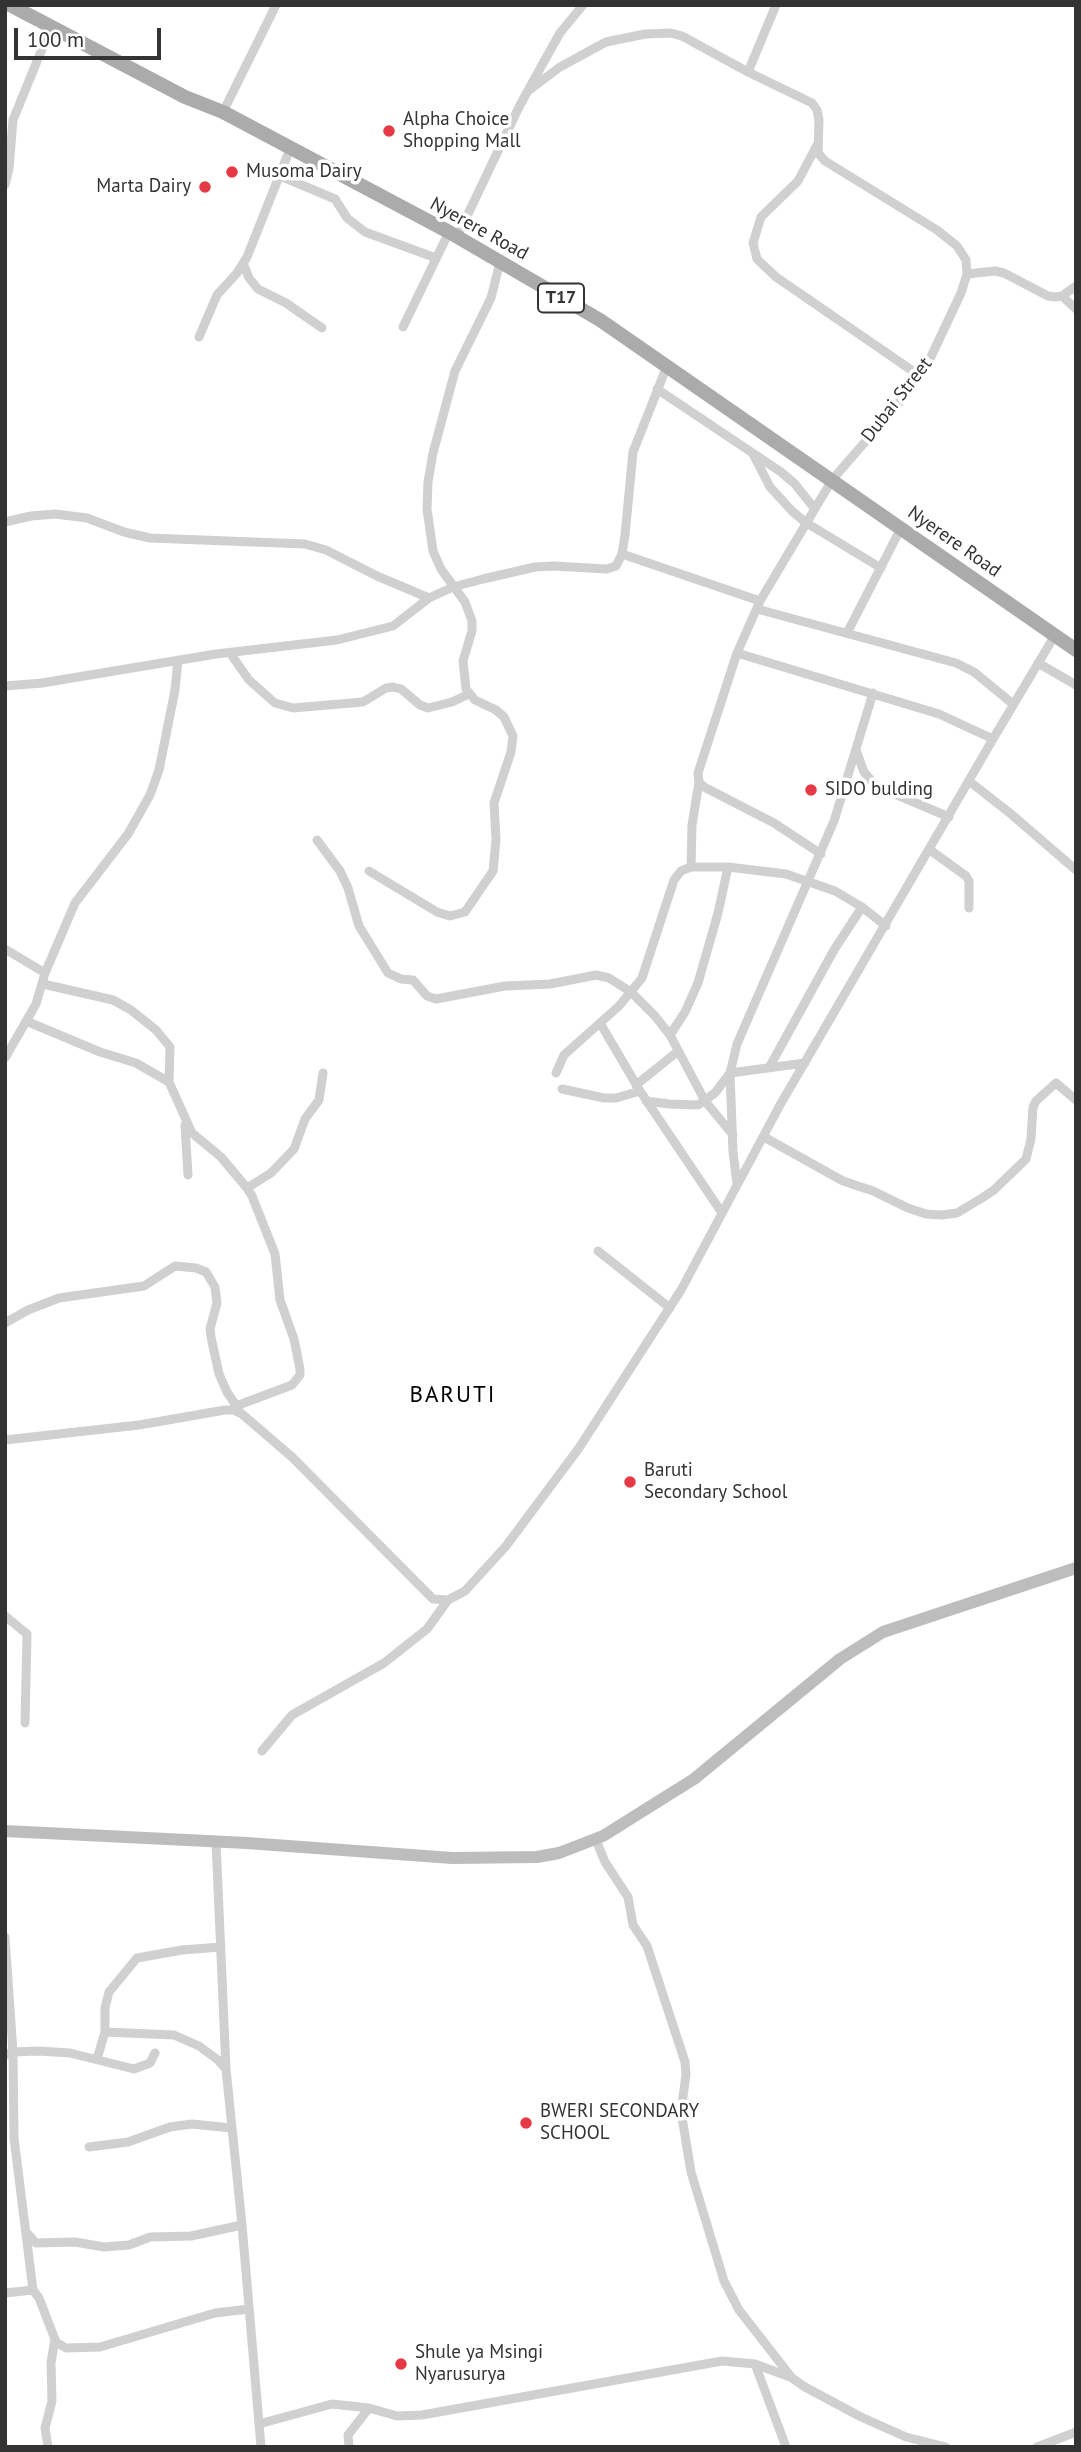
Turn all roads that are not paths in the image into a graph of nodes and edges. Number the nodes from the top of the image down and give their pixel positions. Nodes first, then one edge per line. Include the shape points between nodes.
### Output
1 (10, 5) edge
2 (276, 5) edge
3 (583, 5) edge
4 (776, 5) edge
5 (51, 27) junction
6 (748, 72) junction
7 (528, 91) junction
8 (223, 112) junction
9 (9, 122) edge
10 (817, 144) junction
11 (290, 149) junction
12 (278, 175) junction
13 (5, 185) edge
14 (453, 235) junction
15 (436, 258) junction
16 (500, 262) junction
17 (243, 263) junction
18 (967, 274) junction
19 (1076, 286) edge
20 (1062, 296) junction
21 (1076, 309) edge
22 (403, 327) dead end
23 (322, 328) dead end
24 (198, 337) dead end
25 (667, 366) junction
26 (920, 376) junction
27 (657, 389) junction
28 (752, 454) junction
29 (832, 480) junction
30 (814, 508) junction
31 (5, 522) edge
32 (805, 522) junction
33 (901, 528) junction
34 (622, 554) junction
35 (881, 568) junction
36 (453, 587) junction
37 (429, 598) junction
38 (758, 605) junction
39 (847, 633) junction
40 (1055, 635) junction
41 (1076, 650) edge
42 (230, 653) junction
43 (737, 653) junction
44 (178, 660) junction
45 (1038, 663) junction
46 (1076, 685) edge
47 (5, 686) edge
48 (873, 693) junction
49 (469, 694) junction
50 (1013, 704) junction
51 (993, 739) junction
52 (856, 750) junction
53 (969, 781) junction
54 (699, 782) junction
55 (949, 817) junction
56 (317, 840) dead end
57 (930, 850) junction
58 (821, 853) junction
59 (691, 867) junction
60 (728, 867) junction
61 (1076, 870) edge
62 (369, 871) dead end
63 (810, 880) junction
64 (862, 907) junction
65 (968, 908) dead end
66 (886, 926) junction
67 (5, 949) edge
68 (45, 973) junction
69 (43, 984) junction
70 (631, 992) junction
71 (26, 1021) junction
72 (600, 1023) junction
73 (670, 1035) junction
74 (677, 1052) junction
75 (5, 1058) edge
76 (805, 1063) junction
77 (770, 1066) junction
78 (323, 1073) dead end
79 (556, 1073) dead end
80 (730, 1073) junction
81 (169, 1082) junction
82 (638, 1088) junction
83 (562, 1089) dead end
84 (1076, 1100) edge
85 (646, 1101) junction
86 (705, 1101) junction
87 (185, 1120) junction
88 (733, 1135) junction
89 (764, 1137) junction
90 (188, 1175) dead end
91 (737, 1184) junction
92 (247, 1188) junction
93 (722, 1213) junction
94 (598, 1251) dead end
95 (670, 1308) junction
96 (5, 1323) edge
97 (239, 1410) junction
98 (5, 1440) edge
99 (1076, 1568) edge
100 (447, 1600) junction
101 (5, 1616) edge
102 (25, 1723) dead end
103 (262, 1751) dead end
104 (5, 1831) edge
105 (596, 1840) junction
106 (216, 1842) junction
107 (5, 1937) edge
108 (221, 1947) junction
109 (104, 2032) junction
110 (9, 2053) edge
111 (155, 2053) dead end
112 (97, 2059) junction
113 (226, 2069) junction
114 (231, 2128) junction
115 (89, 2147) dead end
116 (242, 2225) junction
117 (27, 2232) junction
118 (33, 2290) junction
119 (5, 2293) edge
120 (249, 2309) junction
121 (55, 2339) junction
122 (755, 2364) junction
123 (792, 2378) junction
124 (369, 2408) junction
125 (259, 2424) junction
126 (1076, 2432) edge
127 (48, 2447) edge
128 (261, 2447) edge
129 (349, 2447) edge
130 (786, 2447) edge
131 (946, 2447) edge
132 (1037, 2447) edge

1 - 5 main road, Nyerere Road / T17
2 - 8 street
3 - 7 street via 560,33
4 - 6 street
5 - 8 main road, Nyerere Road / T17
5 - 9 street
6 - 7 street via 682,36 646,34 588,50
6 - 10 street via 812,103 819,120
7 - 14 street
8 - 11 main road, Nyerere Road / T17
9 - 13 street
10 - 18 street via 825,160 957,246 966,260
10 - 26 street via 798,181 761,217 753,243 757,259 776,277
11 - 12 street
11 - 14 main road, Nyerere Road / T17
12 - 15 street via 335,199 347,218 365,232
12 - 17 street
14 - 15 street
14 - 16 main road, Nyerere Road / T17
15 - 22 street
16 - 25 main road, Nyerere Road / T17 via 600,320
16 - 36 street via 491,298 455,371 428,482 427,519 433,551
17 - 23 street via 258,289
17 - 24 street via 217,295
18 - 20 street via 1004,273 1048,296
18 - 26 street, Dubai Street via 948,325
19 - 20 street
20 - 21 street
25 - 27 street
25 - 29 main road, Nyerere Road / T17
26 - 29 street, Dubai Street
27 - 28 street
27 - 34 street via 633,452
28 - 30 street via 795,484
28 - 32 street via 780,500
29 - 30 street, Dubai Street
29 - 33 main road, Nyerere Road / T17
30 - 32 street, Dubai Street
31 - 37 street via 55,514 87,518 150,538 305,544
32 - 35 street
32 - 38 street, Dubai Street
33 - 35 street
33 - 40 main road, Nyerere Road / T17
34 - 36 street via 616,566 607,569 535,568
34 - 38 street
35 - 39 street
36 - 37 street
36 - 49 street via 472,621 463,660
37 - 42 street via 383,629 337,640
38 - 39 street
38 - 43 street, Dubai Street
39 - 50 street via 956,663
40 - 41 main road, Nyerere Road / T17
40 - 45 street
42 - 44 street
42 - 49 street via 249,680 275,703 293,708 363,702 386,688 401,689 428,708
43 - 48 street
43 - 54 street, Dubai Street via 703,754
44 - 47 street
44 - 68 street via 159,769 150,795 128,834 75,903
45 - 46 street
45 - 50 street
48 - 51 street via 939,714
48 - 52 street
49 - 62 street via 504,717 513,736 494,803 494,865 487,882 466,912 450,916
50 - 51 street
51 - 53 street
52 - 55 street via 864,772 876,786
52 - 58 street
53 - 55 street
53 - 61 street
54 - 58 street
54 - 59 street, Dubai Street
55 - 57 street
56 - 70 street via 342,874 359,926 388,973 413,980 427,996 436,999 596,975
57 - 65 street via 966,876
57 - 66 street
58 - 63 street
59 - 60 street
59 - 70 street via 674,880 650,958
60 - 63 street
60 - 73 street via 698,983
63 - 64 street
63 - 80 street via 737,1044
64 - 66 street
64 - 77 street
66 - 76 street
67 - 68 street
68 - 69 street
69 - 71 street
69 - 81 street via 113,1000 144,1020 170,1047
70 - 72 street
70 - 73 street
71 - 75 street
71 - 81 street via 136,1063
72 - 79 street via 564,1055
72 - 82 street
73 - 74 street
74 - 82 street
74 - 86 street
76 - 77 street
76 - 89 street
77 - 80 street
78 - 92 street via 318,1100 305,1119 295,1150
80 - 86 street
80 - 88 street
81 - 87 street
82 - 83 street via 604,1098
82 - 85 street
84 - 89 street via 1056,1083 1046,1091 1033,1107 1026,1159 994,1190 957,1213 942,1215 908,1208 843,1181
85 - 86 street via 690,1106
85 - 93 street
86 - 88 street
87 - 90 street
87 - 92 street via 192,1133 221,1157
88 - 91 street
89 - 91 street
91 - 93 street
92 - 97 street via 275,1254 280,1300 300,1375 292,1385
93 - 95 street
94 - 95 street
95 - 100 street via 598,1419 506,1546 465,1591
96 - 97 street via 59,1298 144,1286 171,1267 196,1268 206,1272 215,1287 211,1337 219,1374
97 - 98 street
97 - 100 street via 309,1473 433,1599
99 - 105 street via 883,1632 839,1659 694,1779
100 - 103 street via 427,1629 399,1653 292,1715
101 - 102 street via 27,1634
104 - 106 street
105 - 106 street via 537,1857 452,1858
105 - 123 street via 628,1897 633,1925 647,1946 685,2062 683,2128 691,2172 724,2281 739,2310
106 - 108 street
107 - 110 street
108 - 109 street via 137,1958 109,1992
108 - 113 street
109 - 112 street
109 - 113 street via 174,2035 207,2052
110 - 112 street via 70,2053
110 - 117 street
111 - 112 street via 150,2063 136,2069
113 - 114 street
114 - 115 street via 191,2124 128,2142
114 - 116 street
116 - 117 street via 100,2248 75,2242 35,2243
116 - 120 street
117 - 118 street
118 - 119 street
118 - 121 street
120 - 121 street via 215,2313 100,2347 66,2348
120 - 125 street
121 - 127 street via 52,2401 45,2428
122 - 123 street
122 - 124 street via 714,2362 422,2415 397,2416
122 - 130 street
123 - 131 street via 888,2430
124 - 125 street via 332,2404
124 - 129 street via 348,2435
125 - 128 street
126 - 132 street

